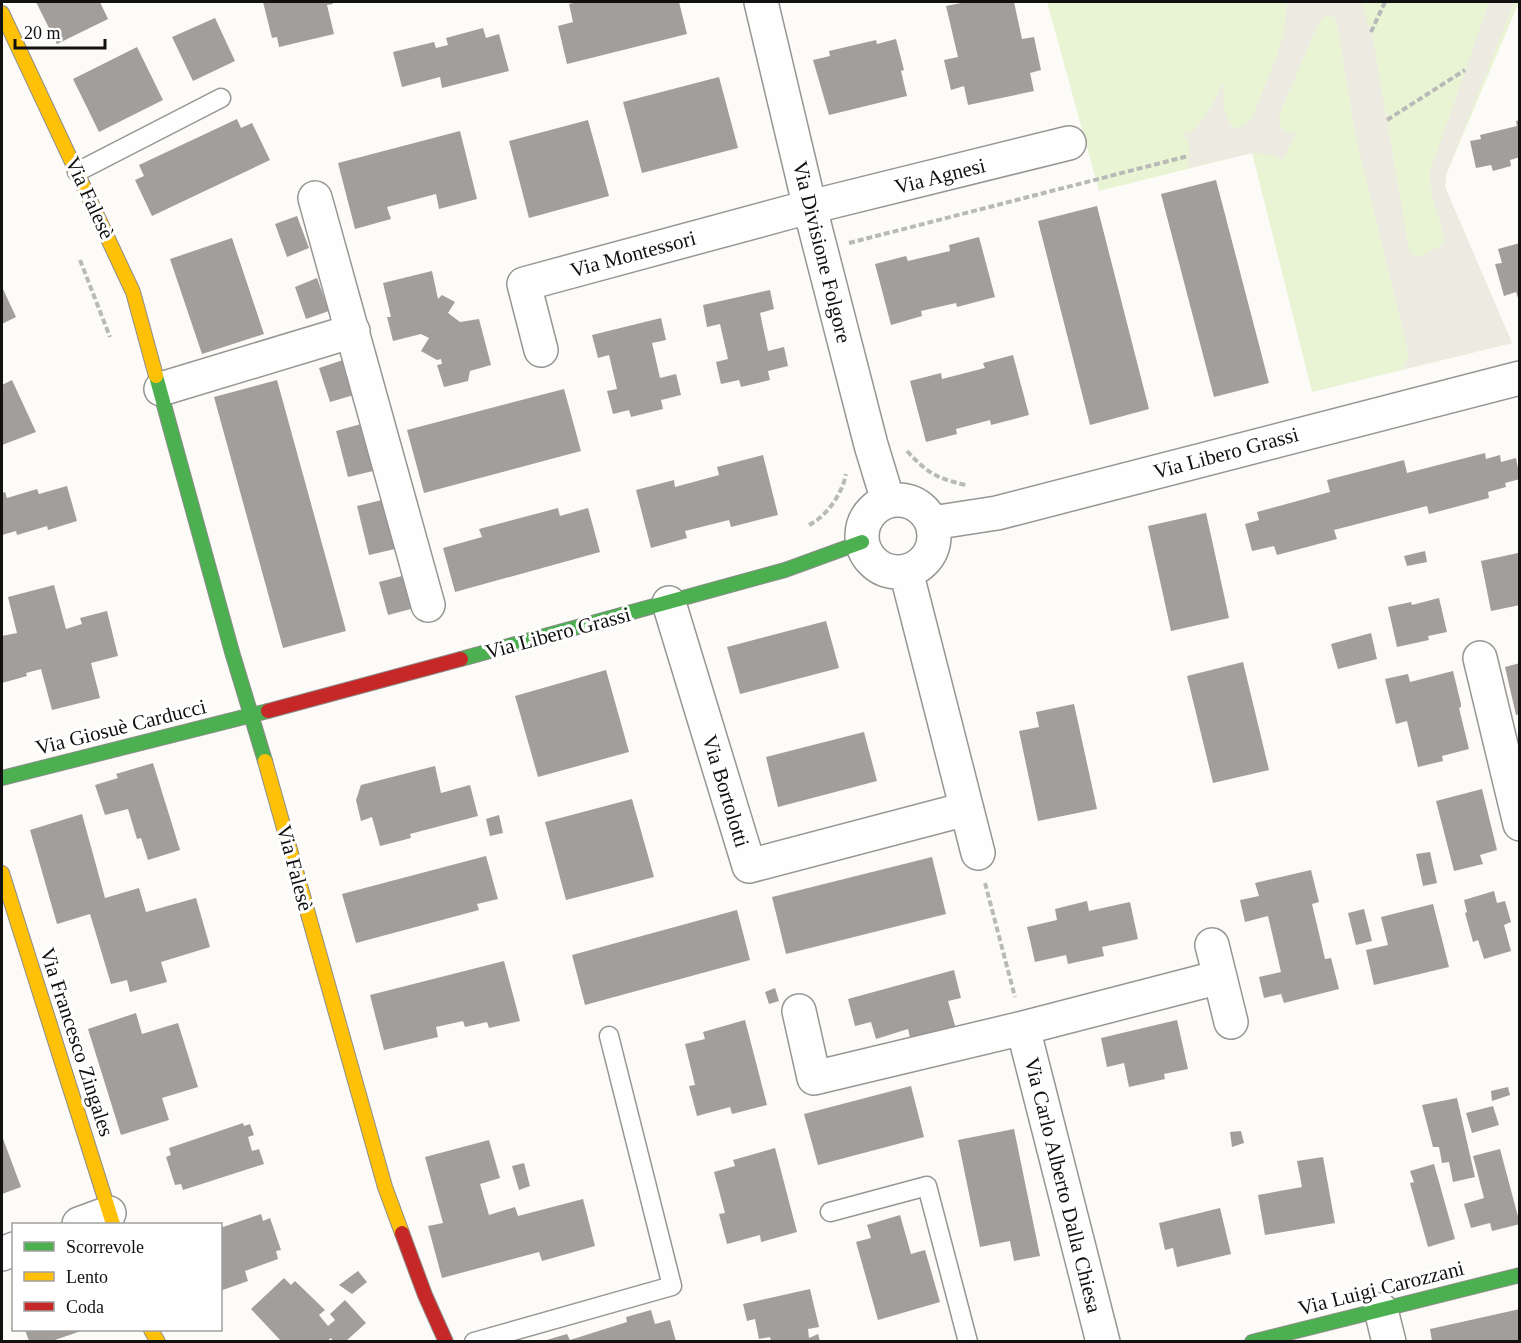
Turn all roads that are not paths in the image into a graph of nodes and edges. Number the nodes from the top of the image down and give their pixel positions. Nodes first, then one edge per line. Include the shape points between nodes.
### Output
1 (761, 2) edge
2 (2, 13) edge
3 (221, 98) dead end
4 (1069, 143) dead end
5 (77, 172) junction
6 (315, 198) dead end
7 (810, 208) junction
8 (353, 331) junction
9 (541, 350) dead end
10 (1520, 378) edge
11 (161, 389) junction
12 (888, 501) junction
13 (932, 523) junction
14 (862, 542) junction
15 (906, 571) junction
16 (669, 603) junction
17 (428, 604) dead end
18 (1480, 658) dead end
19 (251, 715) junction
20 (2, 778) edge
21 (966, 809) junction
22 (1520, 824) edge
23 (978, 853) road end
24 (2, 873) edge
25 (1212, 945) dead end
26 (1220, 977) junction
27 (799, 1011) dead end
28 (1231, 1022) dead end
29 (1023, 1028) junction
30 (609, 1036) dead end
31 (830, 1212) dead end
32 (111, 1219) edge
33 (85, 1223) edge
34 (1520, 1275) edge
35 (1381, 1310) junction
36 (446, 1341) edge
37 (474, 1341) edge
38 (968, 1341) edge
39 (1103, 1341) edge
40 (1252, 1341) edge
41 (1389, 1341) edge

1 - 7 street, Via Divisione Folgore
2 - 5 street, Via Falesè
3 - 5 lane
4 - 7 street, Via Agnesi
5 - 11 street, Via Falesè via 133,292
6 - 8 street
7 - 9 street, Via Montessori via 524,284
7 - 12 street, Via Divisione Folgore via 822,249 859,447
8 - 11 street
8 - 17 street
10 - 13 street, Via Libero Grassi via 997,513
11 - 19 street, Via Falesè
12 - 13 street via 914,503
12 - 14 street via 865,520
13 - 15 street via 934,539 928,557
14 - 15 street via 879,567
14 - 16 street, Via Libero Grassi via 785,570
15 - 21 street
16 - 19 street, Via Libero Grassi
16 - 21 street, Via Bortolotti via 749,866
18 - 22 street
19 - 20 street, Via Giosuè Carducci
19 - 36 street, Via Falesè via 385,1187
21 - 23 street
24 - 32 street, Via Francesco Zingales
25 - 26 street
26 - 28 street
26 - 29 street, Via Carlo Alberto Dalla Chiesa
27 - 29 street, Via Carlo Alberto Dalla Chiesa via 814,1078
29 - 39 street, Via Carlo Alberto Dalla Chiesa
30 - 37 lane via 672,1286
31 - 38 lane via 927,1186
32 - 33 street
34 - 35 street, Via Luigi Carozzani
35 - 40 street, Via Luigi Carozzani
35 - 41 street

